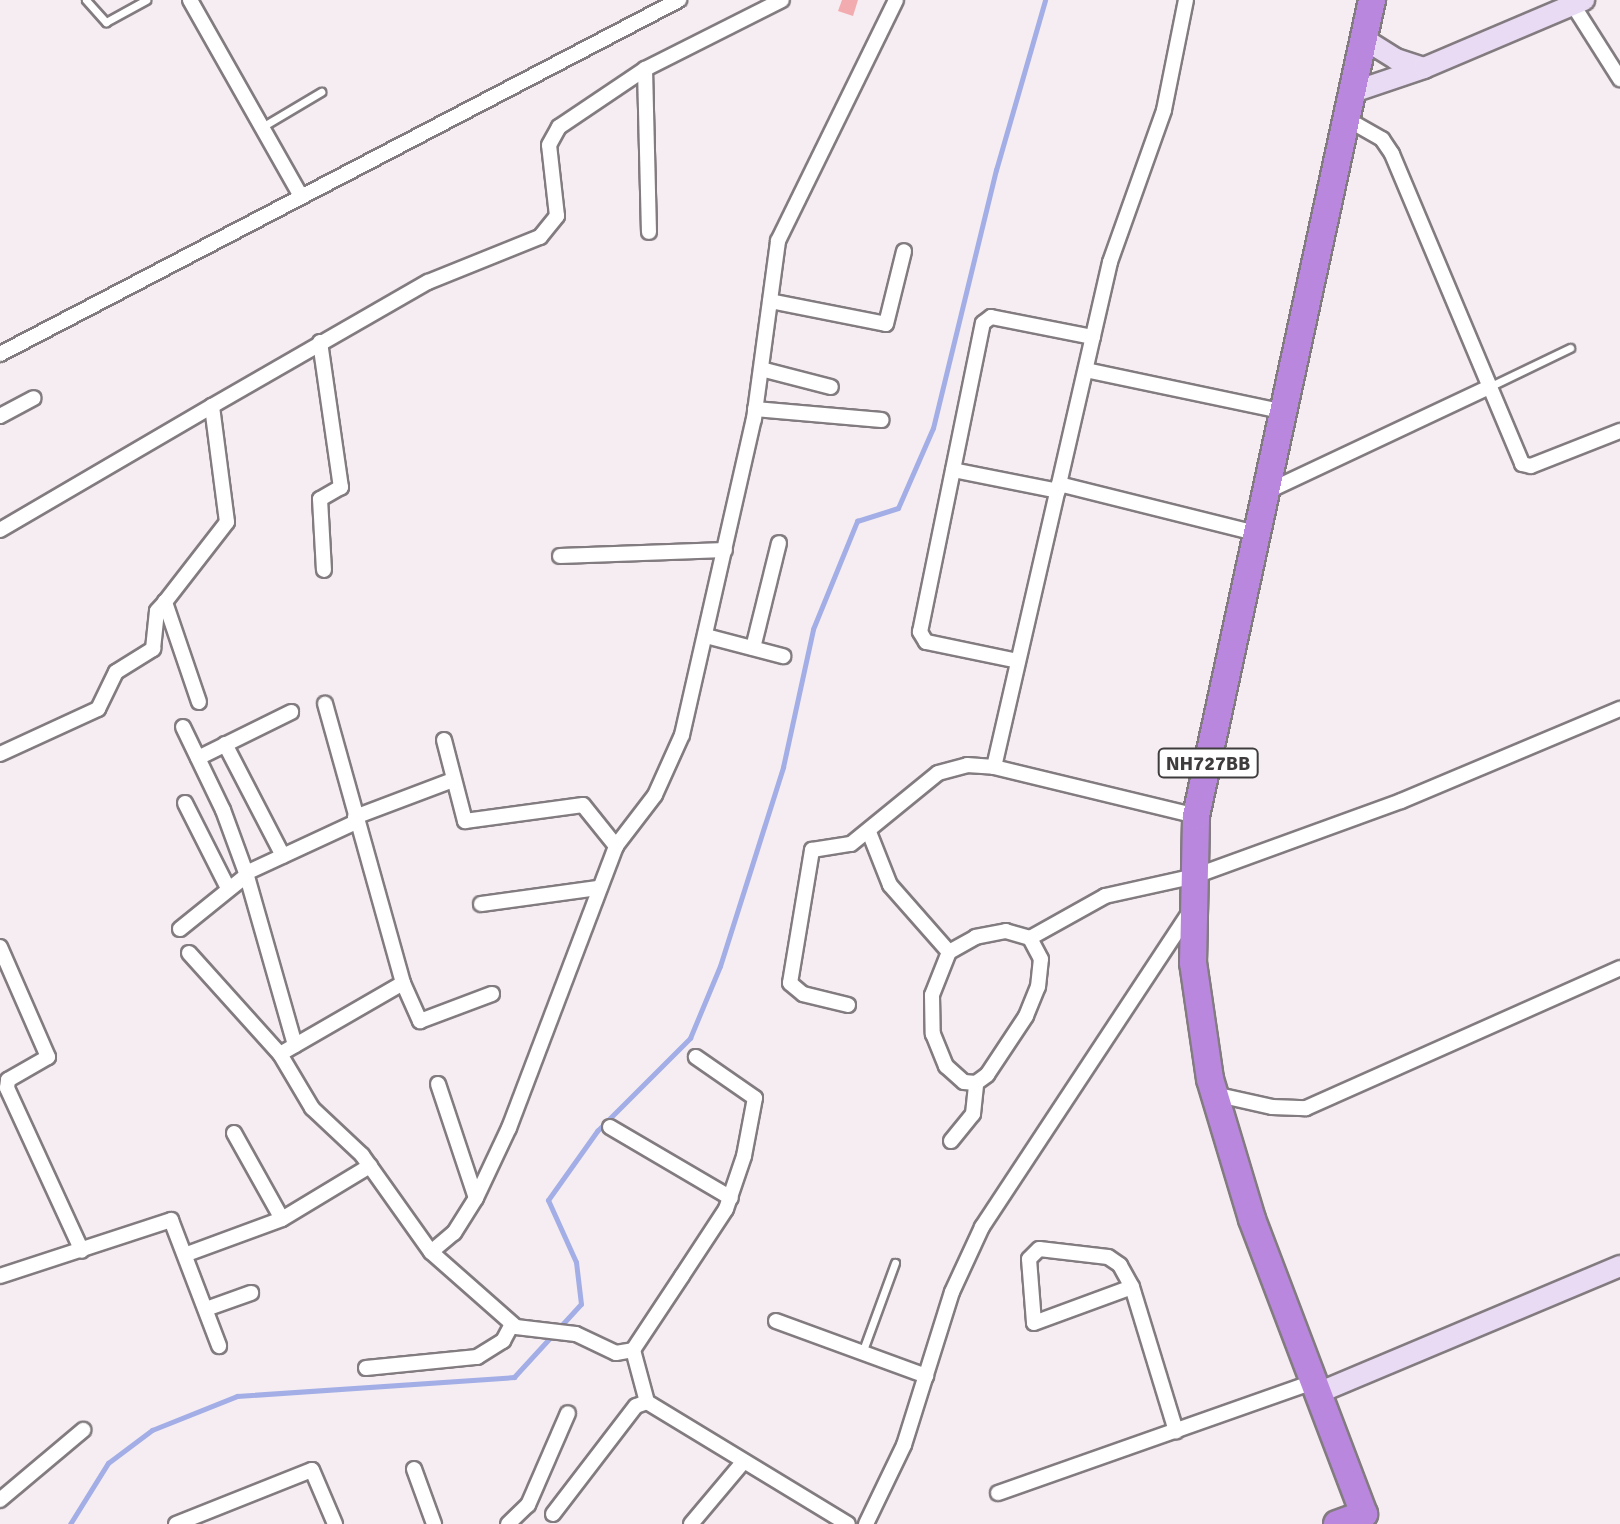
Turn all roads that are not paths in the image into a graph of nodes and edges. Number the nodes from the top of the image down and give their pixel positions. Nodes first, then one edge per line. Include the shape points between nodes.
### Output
1 (86, 0) edge
2 (146, 0) edge
3 (190, 0) edge
4 (679, 0) edge
5 (782, 0) edge
6 (896, 0) edge
7 (1186, 0) edge
8 (1372, 0) edge
9 (1579, 2) edge
10 (1364, 39) junction
11 (1424, 68) junction
12 (645, 69) junction
13 (1620, 79) edge
14 (321, 92) dead end
15 (1353, 92) junction
16 (1345, 118) junction
17 (262, 127) junction
18 (301, 196) junction
19 (649, 232) dead end
20 (904, 251) dead end
21 (770, 301) junction
22 (1093, 337) junction
23 (320, 342) junction
24 (1570, 348) dead end
25 (0, 354) edge
26 (761, 369) junction
27 (1086, 370) junction
28 (831, 387) dead end
29 (1489, 387) junction
30 (34, 398) dead end
31 (212, 406) junction
32 (755, 409) junction
33 (1281, 411) junction
34 (0, 416) edge
35 (882, 420) dead end
36 (1620, 431) edge
37 (953, 470) junction
38 (1058, 487) junction
39 (1264, 493) junction
40 (0, 530) edge
41 (1255, 533) junction
42 (779, 543) dead end
43 (725, 550) junction
44 (560, 556) dead end
45 (324, 570) dead end
46 (165, 602) junction
47 (706, 636) junction
48 (753, 648) junction
49 (783, 656) dead end
50 (1018, 661) junction
51 (199, 702) dead end
52 (325, 704) dead end
53 (1620, 709) edge
54 (291, 712) dead end
55 (183, 727) dead end
56 (444, 740) dead end
57 (225, 744) junction
58 (0, 754) edge
59 (198, 758) junction
60 (994, 767) junction
61 (453, 780) junction
62 (185, 803) dead end
63 (1196, 816) junction
64 (355, 820) junction
65 (869, 832) junction
66 (616, 846) junction
67 (283, 856) junction
68 (246, 874) junction
69 (1195, 876) junction
70 (227, 886) junction
71 (598, 888) junction
72 (481, 904) dead end
73 (1195, 904) junction
74 (180, 929) dead end
75 (1030, 938) junction
76 (0, 947) edge
77 (949, 952) junction
78 (189, 953) dead end
79 (1620, 968) edge
80 (403, 983) junction
81 (492, 994) dead end
82 (848, 1005) dead end
83 (295, 1045) junction
84 (280, 1054) junction
85 (696, 1057) dead end
86 (976, 1083) junction
87 (438, 1084) dead end
88 (1214, 1094) junction
89 (610, 1127) dead end
90 (234, 1133) dead end
91 (951, 1141) dead end
92 (370, 1166) junction
93 (476, 1198) junction
94 (731, 1198) junction
95 (282, 1219) junction
96 (82, 1251) junction
97 (431, 1252) junction
98 (187, 1254) junction
99 (895, 1263) dead end
100 (1620, 1266) edge
101 (0, 1276) edge
102 (1132, 1287) junction
103 (251, 1293) dead end
104 (206, 1309) junction
105 (776, 1321) dead end
106 (514, 1325) junction
107 (219, 1346) dead end
108 (633, 1350) junction
109 (862, 1353) junction
110 (366, 1368) dead end
111 (926, 1376) junction
112 (1316, 1388) junction
113 (647, 1402) junction
114 (568, 1413) dead end
115 (83, 1430) dead end
116 (1176, 1431) junction
117 (744, 1461) junction
118 (414, 1469) dead end
119 (998, 1493) dead end
120 (0, 1500) edge
121 (553, 1514) dead end
122 (1366, 1519) edge
123 (176, 1524) edge
124 (335, 1524) edge
125 (434, 1524) edge
126 (508, 1524) edge
127 (691, 1524) edge
128 (848, 1524) edge
129 (866, 1524) edge
130 (1337, 1524) edge

1 - 2 lane via 106,22
3 - 17 street
4 - 18 street
5 - 12 street
6 - 21 street via 783,228
7 - 22 street via 1164,110 1110,262
8 - 10 highway, NH727BB
9 - 11 street
9 - 13 street
10 - 11 street via 1396,59
10 - 15 highway, NH727BB
11 - 15 street
12 - 19 street
12 - 23 street via 551,136 557,216 540,237 428,282
14 - 17 lane
15 - 16 highway, NH727BB
16 - 29 street via 1382,139 1392,154
16 - 33 highway, NH727BB
17 - 18 street
18 - 25 street
20 - 21 street via 886,324
21 - 26 street
22 - 27 street
22 - 37 street via 986,318
23 - 31 street
23 - 45 street via 341,487 320,499
24 - 29 lane
26 - 28 street
26 - 32 street
27 - 33 street
27 - 38 street
29 - 36 street via 1527,467
29 - 39 street
30 - 34 street
31 - 40 street
31 - 46 street via 227,522
32 - 35 street
32 - 43 street
33 - 39 highway, NH727BB
37 - 38 street
37 - 50 street via 921,638
38 - 41 street
38 - 50 street
39 - 41 highway, NH727BB
41 - 63 highway, NH727BB
42 - 48 street
43 - 44 street
43 - 47 street
46 - 51 street
46 - 58 street via 157,611 153,649 116,672 98,709
47 - 48 street
47 - 66 street via 682,735 655,795
48 - 49 street
50 - 60 street
52 - 64 street
53 - 69 street via 1401,801
54 - 57 street
55 - 59 street
56 - 61 street
57 - 59 street
57 - 67 street
59 - 68 street
60 - 63 street
60 - 65 street via 967,765 938,773
61 - 64 street
61 - 66 street via 465,821 583,805
62 - 70 street
63 - 69 highway, NH727BB
64 - 67 street
64 - 80 street
65 - 77 street via 890,885
65 - 82 street via 842,847 812,850 790,983 803,994
66 - 71 street
67 - 68 street
68 - 70 street
68 - 83 street
69 - 73 highway, NH727BB
69 - 75 street via 1105,896
70 - 74 street
71 - 72 street
71 - 93 street via 509,1128
73 - 88 highway, NH727BB via 1193,963
73 - 111 street via 982,1227 952,1292
75 - 77 street via 996,932 964,941
75 - 86 street via 1041,959 1038,987 998,1061
76 - 96 street via 48,1057 8,1080 7,1088
77 - 86 street via 932,995 933,1034 946,1066 964,1082
78 - 84 street
79 - 88 street via 1306,1108 1272,1107
80 - 81 street via 420,1021
80 - 83 street
83 - 84 street
84 - 92 street via 312,1108
85 - 94 street via 755,1098 757,1106
86 - 91 street via 973,1114
87 - 93 street
88 - 112 highway, NH727BB via 1252,1219
89 - 94 street
90 - 95 street
92 - 95 street
92 - 97 street
93 - 97 street via 454,1233
94 - 108 street
95 - 98 street
96 - 98 street via 171,1220
96 - 101 street
97 - 106 street
98 - 104 street
99 - 109 lane
100 - 112 street
102 - 102 street via 1120,1265 1108,1257 1039,1249 1029,1259 1034,1323
102 - 116 street
103 - 104 street
104 - 107 street
105 - 109 street
106 - 108 street via 576,1334 616,1353
106 - 110 street via 503,1341 477,1357
108 - 113 street
109 - 111 street
111 - 129 street via 893,1473
112 - 116 street
112 - 122 highway, NH727BB
113 - 117 street
113 - 121 street via 636,1406
114 - 126 street via 532,1497
115 - 120 street
116 - 119 street
117 - 127 street
117 - 128 street
118 - 125 street
122 - 130 highway, NH727BB
123 - 124 street via 312,1470

